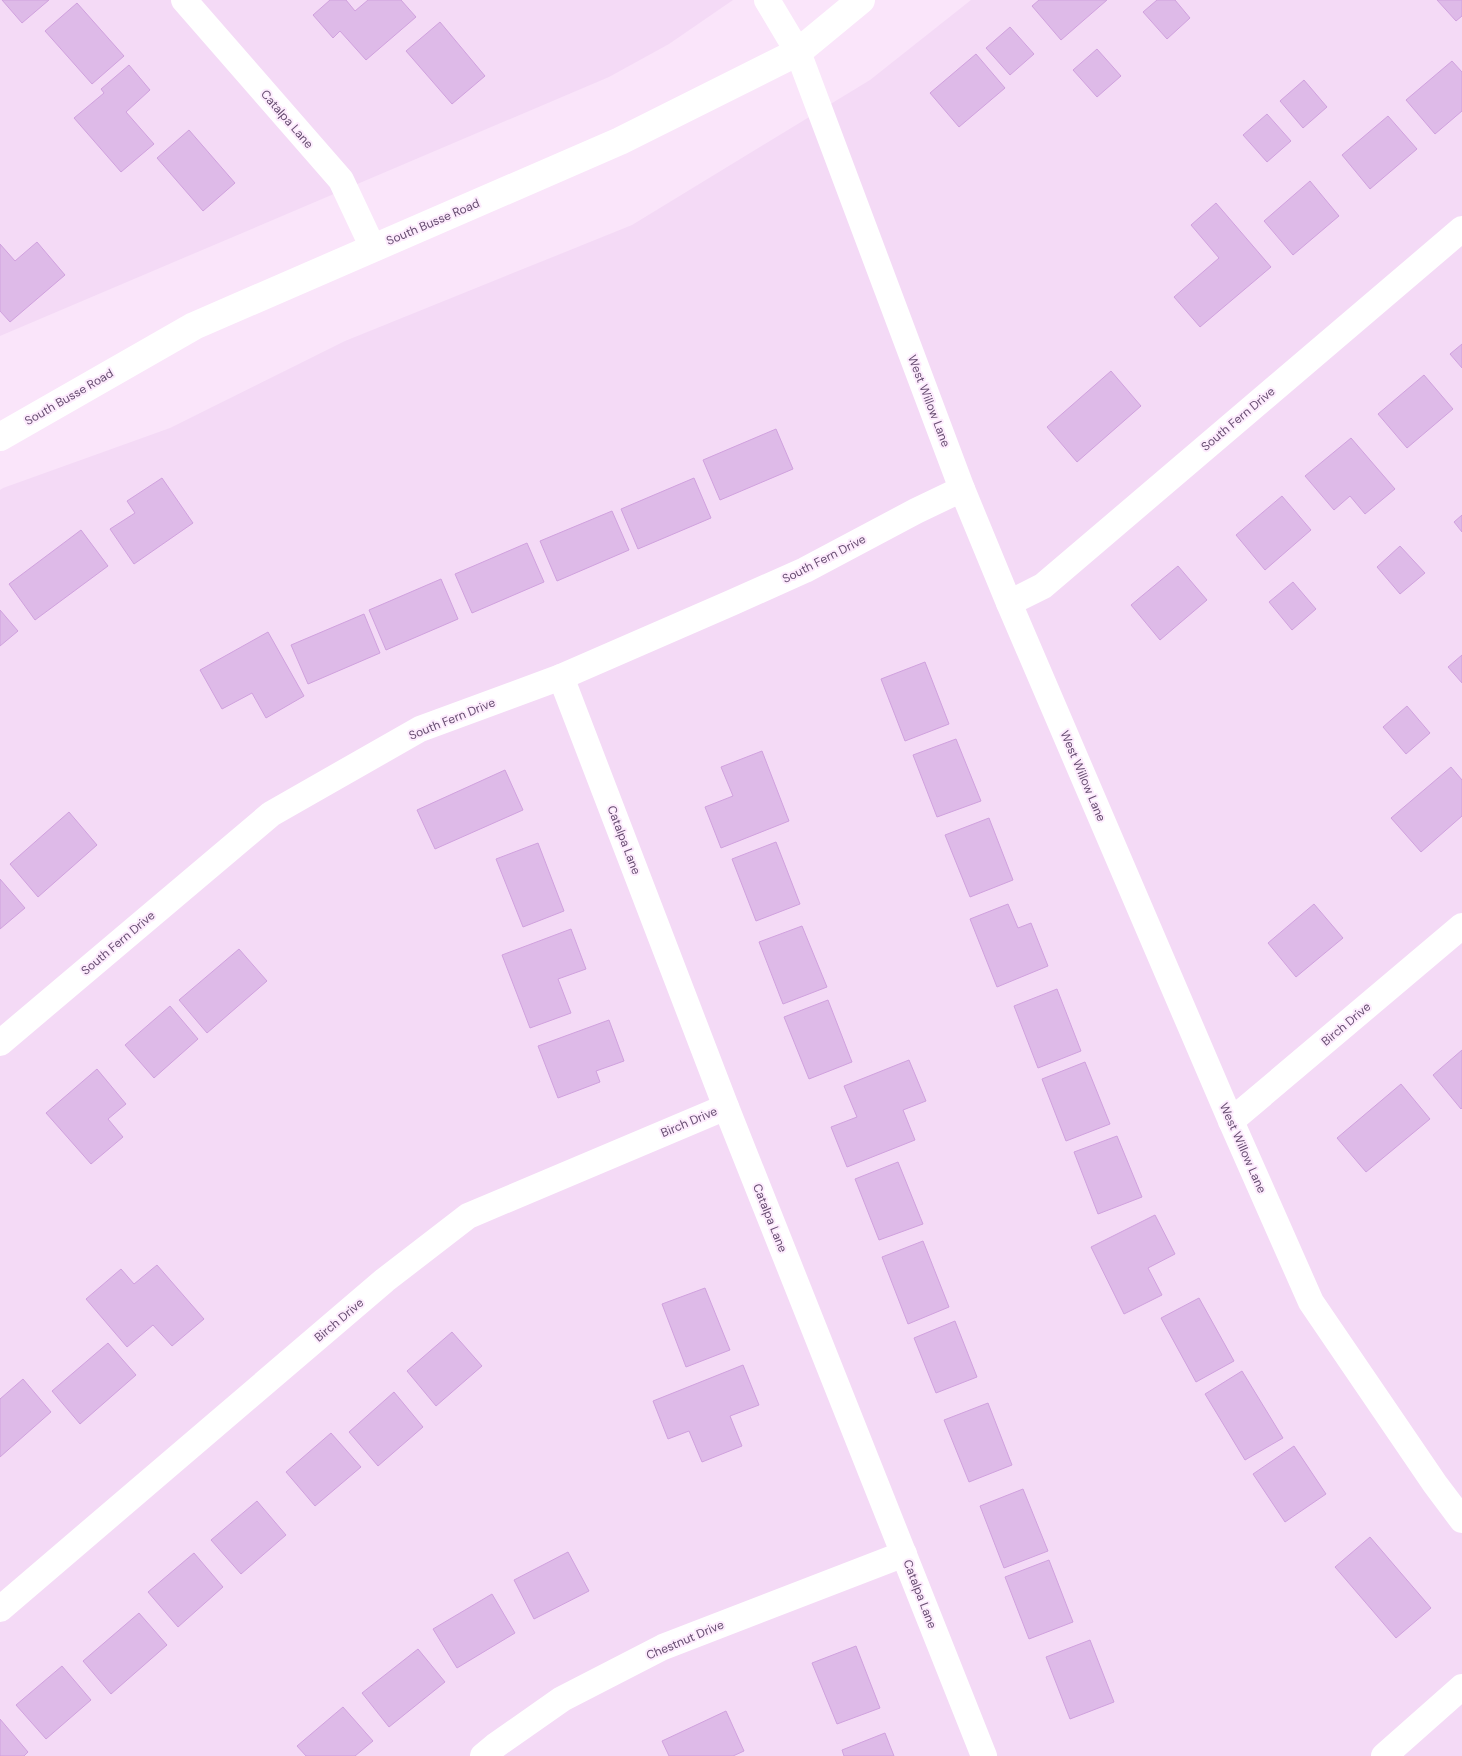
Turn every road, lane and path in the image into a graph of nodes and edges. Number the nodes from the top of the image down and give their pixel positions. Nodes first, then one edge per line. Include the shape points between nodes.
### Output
1 (184, 0) edge
2 (766, 0) edge
3 (860, 0) edge
4 (798, 52) junction
5 (1462, 229) edge
6 (373, 248) junction
7 (0, 437) edge
8 (962, 489) junction
9 (1009, 603) junction
10 (561, 677) junction
11 (1462, 926) edge
12 (0, 1043) edge
13 (726, 1106) junction
14 (1231, 1122) junction
15 (1462, 1520) edge
16 (904, 1554) junction
17 (0, 1609) edge
18 (1462, 1687) edge
19 (483, 1756) edge
20 (984, 1756) edge
21 (1384, 1756) edge

1 - 6 street, Catalpa Lane via 341,180
2 - 4 street, West Willow Lane
3 - 4 main road, South Busse Road
4 - 6 main road, South Busse Road via 620,142
4 - 8 street, West Willow Lane
5 - 9 street, South Fern Drive via 1043,586
6 - 7 main road, South Busse Road via 194,326
8 - 9 street, West Willow Lane
8 - 10 street, South Fern Drive via 805,570
9 - 14 street, West Willow Lane
10 - 12 street, South Fern Drive via 420,730 271,814
10 - 13 street, Catalpa Lane
11 - 14 street, Birch Drive
13 - 16 street, Catalpa Lane
13 - 17 street, Birch Drive via 468,1216 385,1280
14 - 15 street, West Willow Lane via 1311,1302
16 - 19 street, Chestnut Drive via 663,1647 562,1699
16 - 20 street, Catalpa Lane
18 - 21 street

